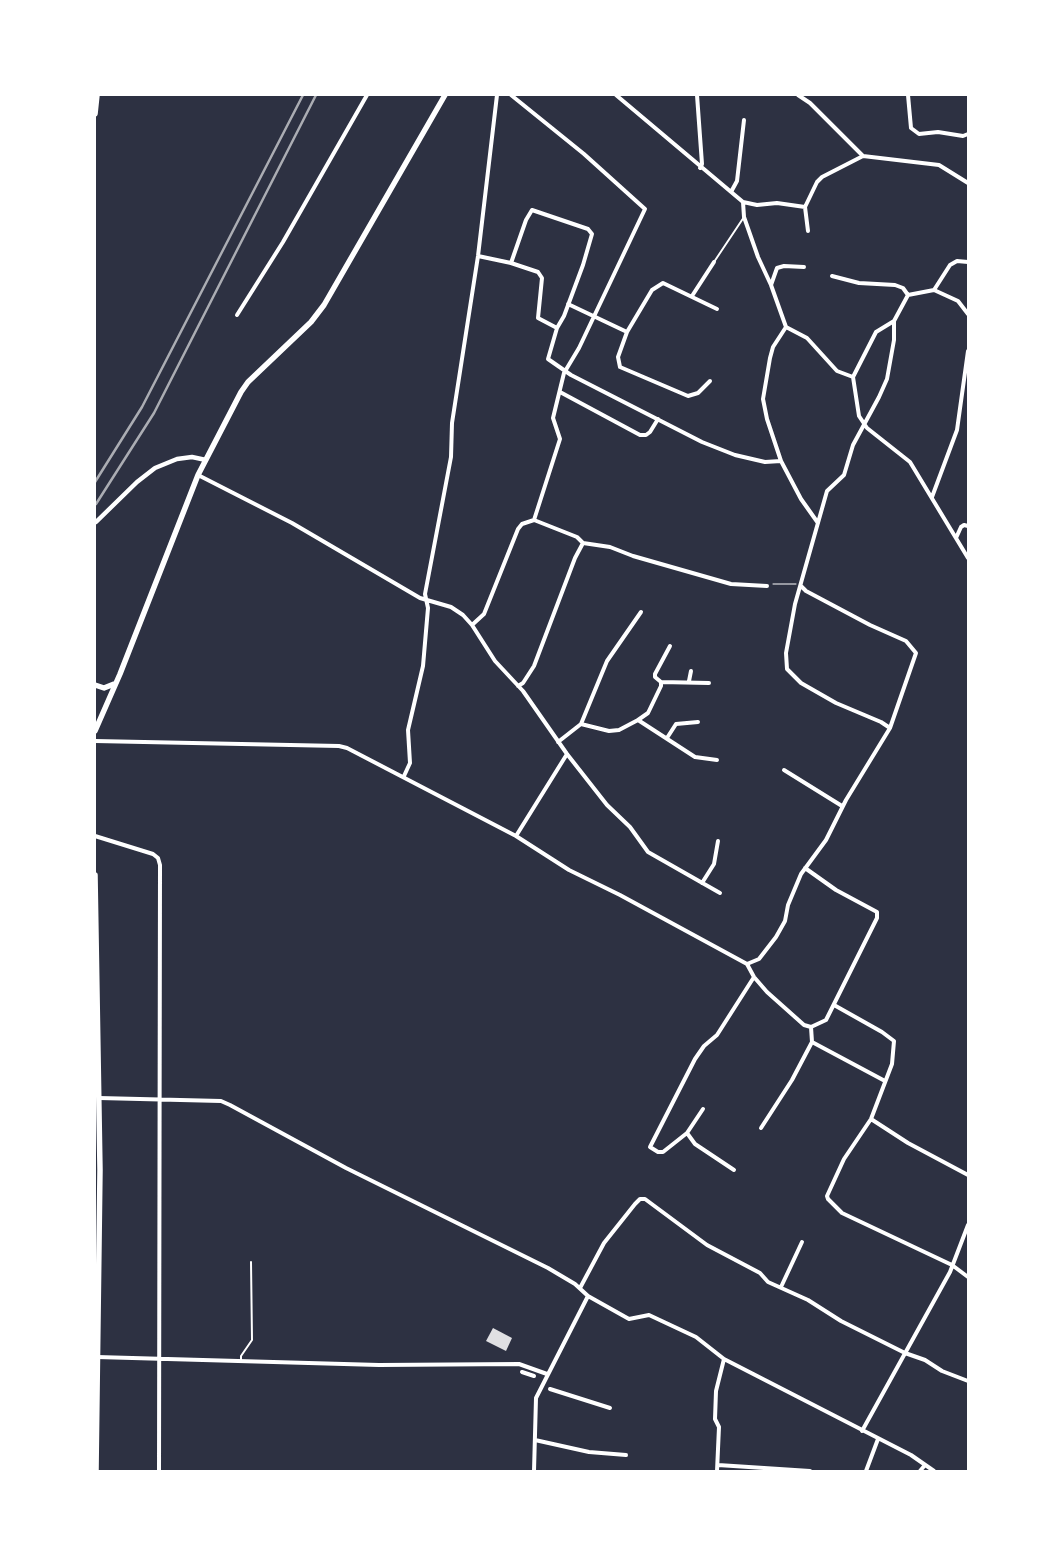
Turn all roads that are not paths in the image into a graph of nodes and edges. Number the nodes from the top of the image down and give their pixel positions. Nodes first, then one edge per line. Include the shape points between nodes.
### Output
1 (97, 95) edge
2 (367, 95) edge
3 (445, 95) edge
4 (497, 95) edge
5 (510, 95) edge
6 (616, 95) edge
7 (696, 95) edge
8 (798, 95) edge
9 (908, 95) edge
10 (95, 114) edge
11 (744, 120) dead end
12 (968, 134) edge
13 (863, 156) junction
14 (700, 168) junction
15 (968, 183) edge
16 (731, 192) junction
17 (743, 202) junction
18 (805, 207) junction
19 (744, 217) junction
20 (808, 231) dead end
21 (478, 256) junction
22 (714, 262) joint
23 (968, 262) edge
24 (511, 263) junction
25 (804, 267) dead end
26 (832, 276) dead end
27 (771, 285) junction
28 (934, 290) junction
29 (908, 294) junction
30 (692, 296) junction
31 (568, 304) junction
32 (717, 309) dead end
33 (968, 314) edge
34 (237, 315) dead end
35 (594, 316) junction
36 (894, 321) junction
37 (786, 327) junction
38 (557, 328) junction
39 (627, 332) junction
40 (968, 350) edge
41 (565, 369) junction
42 (853, 377) junction
43 (710, 381) dead end
44 (560, 392) junction
45 (658, 419) junction
46 (863, 424) junction
47 (206, 460) junction
48 (781, 461) junction
49 (198, 475) junction
50 (932, 496) junction
51 (534, 520) junction
52 (96, 522) dead end
53 (818, 523) junction
54 (968, 526) edge
55 (956, 538) junction
56 (583, 543) junction
57 (968, 558) edge
58 (767, 586) road end
59 (801, 586) junction
60 (426, 600) junction
61 (641, 612) dead end
62 (472, 626) junction
63 (670, 646) dead end
64 (691, 670) dead end
65 (688, 681) junction
66 (662, 682) junction
67 (116, 683) junction
68 (708, 683) dead end
69 (95, 685) edge
70 (518, 686) junction
71 (638, 720) junction
72 (698, 722) dead end
73 (581, 724) junction
74 (890, 728) junction
75 (95, 731) edge
76 (667, 738) junction
77 (95, 741) edge
78 (558, 742) junction
79 (567, 754) junction
80 (717, 760) dead end
81 (784, 770) dead end
82 (404, 776) junction
83 (842, 806) junction
84 (95, 836) edge
85 (516, 836) junction
86 (718, 841) dead end
87 (804, 868) junction
88 (95, 875) edge
89 (702, 883) junction
90 (720, 892) dead end
91 (747, 964) junction
92 (754, 977) junction
93 (834, 1005) junction
94 (811, 1027) junction
95 (812, 1042) junction
96 (885, 1081) junction
97 (99, 1098) junction
98 (159, 1100) junction
99 (703, 1109) dead end
100 (871, 1119) junction
101 (761, 1128) dead end
102 (687, 1134) junction
103 (734, 1170) dead end
104 (968, 1175) edge
105 (968, 1225) edge
106 (802, 1242) dead end
107 (251, 1262) dead end
108 (952, 1264) junction
109 (968, 1277) edge
110 (781, 1286) junction
111 (580, 1288) junction
112 (588, 1296) junction
113 (905, 1353) junction
114 (97, 1357) junction
115 (159, 1357) junction
116 (724, 1359) junction
117 (241, 1361) junction
118 (522, 1372) dead end
119 (547, 1374) junction
120 (534, 1376) dead end
121 (968, 1381) edge
122 (550, 1389) dead end
123 (610, 1408) dead end
124 (862, 1431) junction
125 (878, 1439) junction
126 (534, 1440) junction
127 (626, 1454) dead end
128 (718, 1465) junction
129 (925, 1465) junction
130 (96, 1471) edge
131 (159, 1471) edge
132 (534, 1471) edge
133 (717, 1471) edge
134 (810, 1471) edge
135 (866, 1471) edge
136 (920, 1471) edge
137 (934, 1471) edge

1 - 10 main road
2 - 34 street via 284,242
3 - 47 main road via 324,305 294,339 248,382
4 - 21 street
5 - 35 street via 646,209
6 - 14 street
7 - 14 street
8 - 13 street
9 - 12 street via 911,128 918,134
11 - 16 street via 736,181
13 - 15 street via 938,165
13 - 18 street via 822,178
14 - 16 street
16 - 17 street
17 - 18 street
17 - 19 street
18 - 20 street
19 - 22 lane
19 - 27 street
21 - 24 street
21 - 60 street via 460,361 451,457
22 - 30 street
23 - 28 street via 958,261 950,265
24 - 31 street via 532,210 588,229 592,234
24 - 38 street via 541,274 538,318
25 - 27 street via 777,268
26 - 29 street via 904,288
27 - 37 street
28 - 29 street
28 - 33 street via 958,300
29 - 36 street
30 - 32 street
30 - 39 street via 663,283 652,290
31 - 35 street
31 - 38 street
35 - 39 street
35 - 41 street
36 - 42 street via 876,332
36 - 46 street via 887,379
37 - 42 street via 807,338 837,371
37 - 48 street via 773,347 763,399 766,419
38 - 41 street via 548,359
39 - 43 street via 618,358 620,367 688,396 698,393
40 - 50 street via 957,430
41 - 44 street
41 - 45 street
42 - 46 street
44 - 45 street via 640,435 650,432
44 - 51 street via 552,418 560,439
45 - 48 street via 734,455
46 - 50 street via 910,462
46 - 53 street via 844,475 826,491
47 - 49 main road
47 - 52 street via 178,459 155,468
48 - 53 street
49 - 60 street via 292,523
49 - 67 main road
50 - 55 street
51 - 56 street via 577,537
51 - 62 street via 518,529 484,614
53 - 59 street
54 - 55 street via 961,528
55 - 57 street
56 - 58 street via 610,547 731,584
56 - 70 street via 574,558 534,666
59 - 74 street via 786,653 790,674 836,703
59 - 74 street via 870,625 906,641 916,653
60 - 62 street via 450,607
60 - 82 street via 423,666 408,730 410,763
61 - 73 street via 607,661
62 - 70 street via 495,661
63 - 66 street via 655,674
64 - 65 street
65 - 66 street via 678,684
65 - 68 street
66 - 71 street via 648,713
67 - 69 main road via 104,688
67 - 75 main road
70 - 78 street
71 - 73 street via 619,730 609,731
71 - 76 street
72 - 76 street via 676,724
73 - 78 street
74 - 83 street
76 - 80 street via 696,757
77 - 82 street via 338,746
78 - 79 street
79 - 85 street
79 - 89 street via 648,852
81 - 83 street
82 - 85 street
83 - 87 street via 826,840
84 - 98 street via 153,854 160,864
85 - 91 street via 569,870
86 - 89 street via 714,864
87 - 91 street via 776,937 760,959
87 - 93 street via 877,912 877,918
88 - 97 main road
89 - 90 street
91 - 92 street
92 - 94 street via 790,1013
92 - 102 street via 718,1035 704,1046 696,1059 650,1147 663,1152
93 - 94 street via 823,1023
93 - 96 street via 894,1041 892,1064
94 - 95 street
95 - 96 street
95 - 101 street
96 - 100 street
97 - 98 street
97 - 114 main road
98 - 111 street via 221,1101 230,1105 346,1168 548,1268
98 - 115 street
99 - 102 street
100 - 104 street
100 - 108 street via 844,1159 828,1200 842,1212
102 - 103 street via 695,1144
105 - 108 street
106 - 110 street
107 - 117 lane via 252,1340
108 - 109 street
108 - 113 street
110 - 111 street via 768,1282 760,1273 707,1245 646,1199 640,1199 604,1243
110 - 113 street
111 - 112 street
112 - 116 street via 629,1319 649,1315 663,1320 696,1337
112 - 119 street
113 - 121 street
113 - 124 street
114 - 115 street
114 - 130 main road
115 - 117 street
115 - 131 street
116 - 124 street
116 - 128 street via 716,1391
117 - 119 street via 379,1365 519,1364
118 - 120 street
119 - 126 street via 536,1398
122 - 123 street
124 - 125 street
125 - 129 street
125 - 135 street
126 - 127 street via 590,1452
126 - 132 street
128 - 133 street
128 - 134 street
129 - 136 street
129 - 137 street

